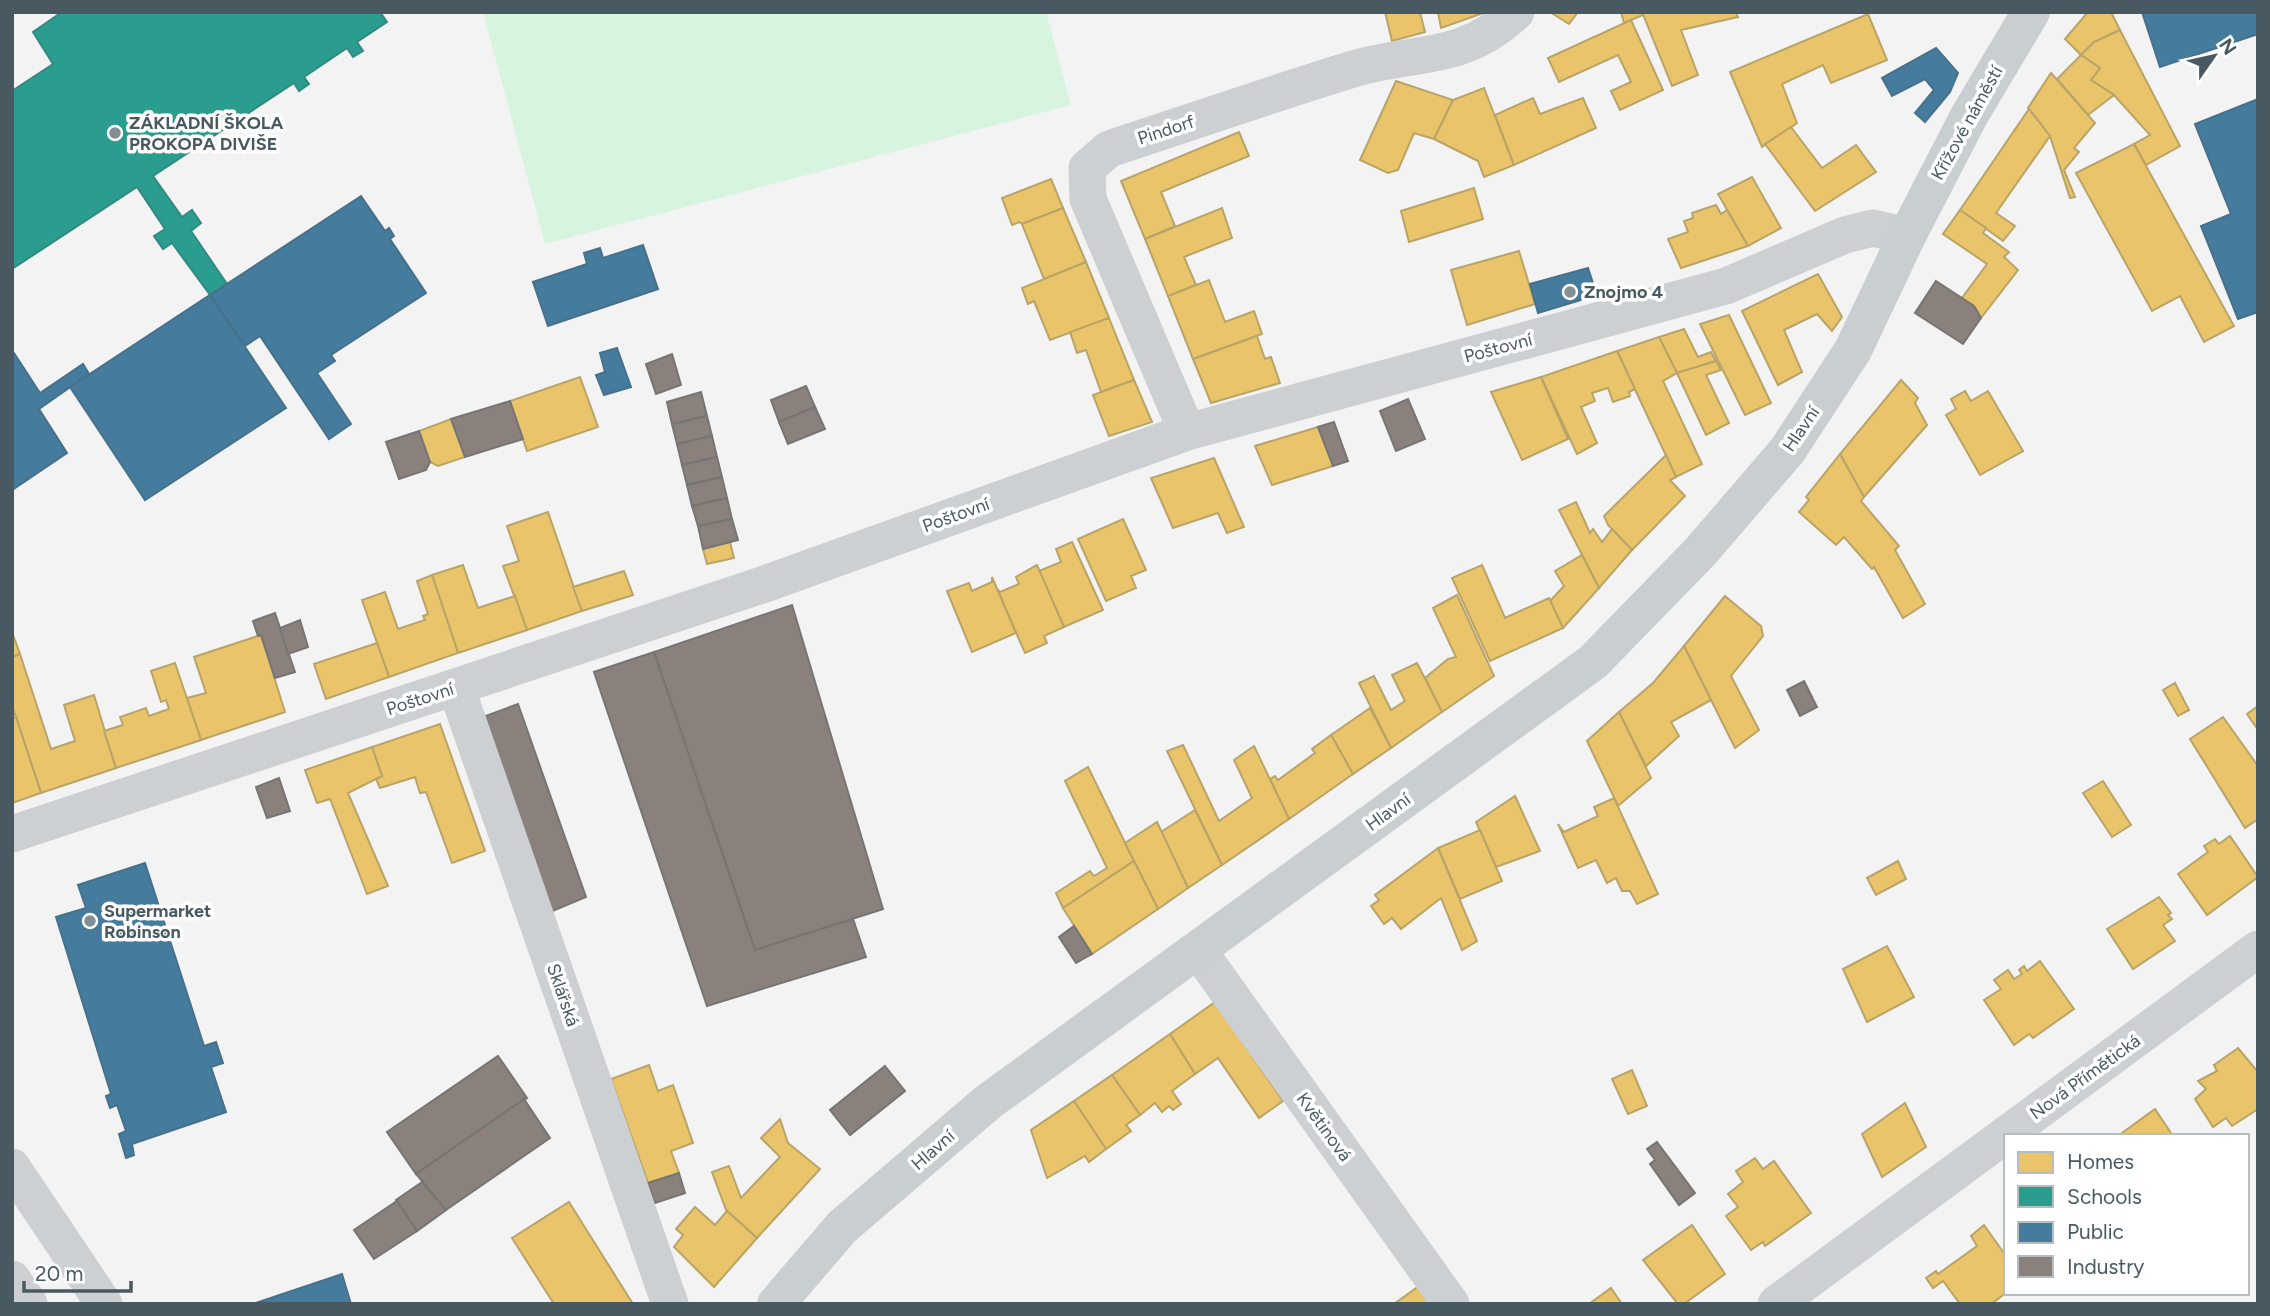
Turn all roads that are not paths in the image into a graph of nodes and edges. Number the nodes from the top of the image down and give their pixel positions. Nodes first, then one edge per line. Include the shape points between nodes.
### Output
1 (1516, 12) edge
2 (2032, 12) edge
3 (1906, 236) junction
4 (1187, 432) junction
5 (456, 687) junction
6 (12, 834) edge
7 (2258, 949) edge
8 (1198, 950) junction
9 (2007, 1134) edge
10 (2004, 1136) edge
11 (12, 1167) edge
12 (12, 1279) edge
13 (29, 1304) edge
14 (104, 1304) edge
15 (670, 1304) edge
16 (776, 1304) edge
17 (1451, 1304) edge
18 (1776, 1304) edge

1 - 4 street, Pindorf via 1483,39 1357,68 1110,149 1087,168 1088,199
2 - 3 main road, Křížové náměstí via 1969,116
3 - 4 street, Poštovní via 1873,228 1845,235 1726,286
3 - 8 main road, Hlavní via 1853,350 1787,452 1701,551 1593,662
4 - 5 street, Poštovní via 762,585
5 - 6 street, Poštovní
5 - 15 street, Sklářská
7 - 9 street, Nová Přímětická
8 - 16 main road, Hlavní via 988,1102 842,1227
8 - 17 street, Květinová
10 - 18 street, Nová Přímětická
11 - 14 street
12 - 13 street

